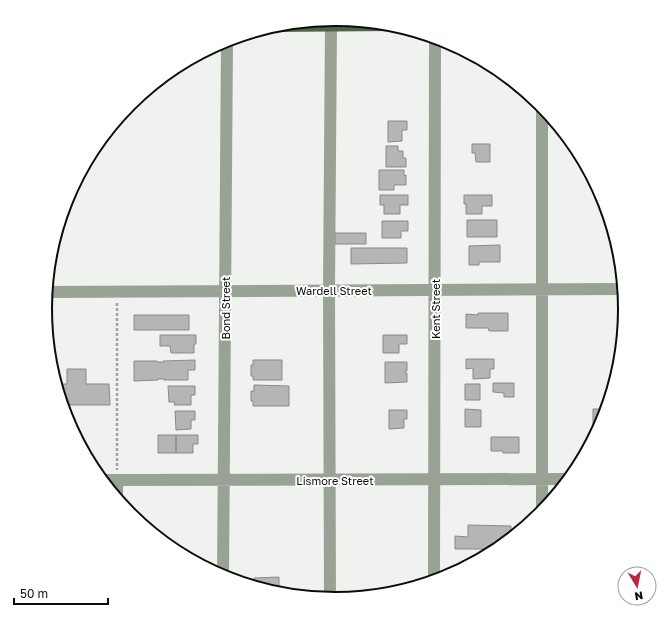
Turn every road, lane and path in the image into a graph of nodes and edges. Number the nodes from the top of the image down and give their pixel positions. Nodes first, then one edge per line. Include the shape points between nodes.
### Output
1 (331, 26) edge
2 (435, 45) edge
3 (227, 48) edge
4 (542, 117) edge
5 (617, 289) edge
6 (329, 290) junction
7 (435, 290) junction
8 (542, 290) junction
9 (225, 291) junction
10 (52, 292) edge
11 (117, 292) junction
12 (542, 479) junction
13 (560, 479) edge
14 (109, 480) edge
15 (117, 480) junction
16 (224, 480) junction
17 (330, 480) junction
18 (434, 480) junction
19 (117, 490) edge
20 (542, 501) edge
21 (223, 569) edge
22 (434, 574) edge
23 (330, 592) edge

1 - 6 street
2 - 7 street, Kent Street
3 - 9 street, Bond Street
4 - 8 street
5 - 8 street, Wardell Street
6 - 7 street, Wardell Street
6 - 9 street, Wardell Street
6 - 17 street
7 - 8 street, Wardell Street
7 - 18 street, Kent Street
8 - 12 street
9 - 11 street, Wardell Street
9 - 16 street, Bond Street
10 - 11 street, Wardell Street
11 - 15 path
12 - 13 street, Lismore Street
12 - 18 street, Lismore Street
12 - 20 street
14 - 15 street, Lismore Street
15 - 16 street, Lismore Street
15 - 19 street
16 - 17 street, Lismore Street
16 - 21 street, Bond Street
17 - 18 street, Lismore Street
17 - 23 street
18 - 22 street, Kent Street

